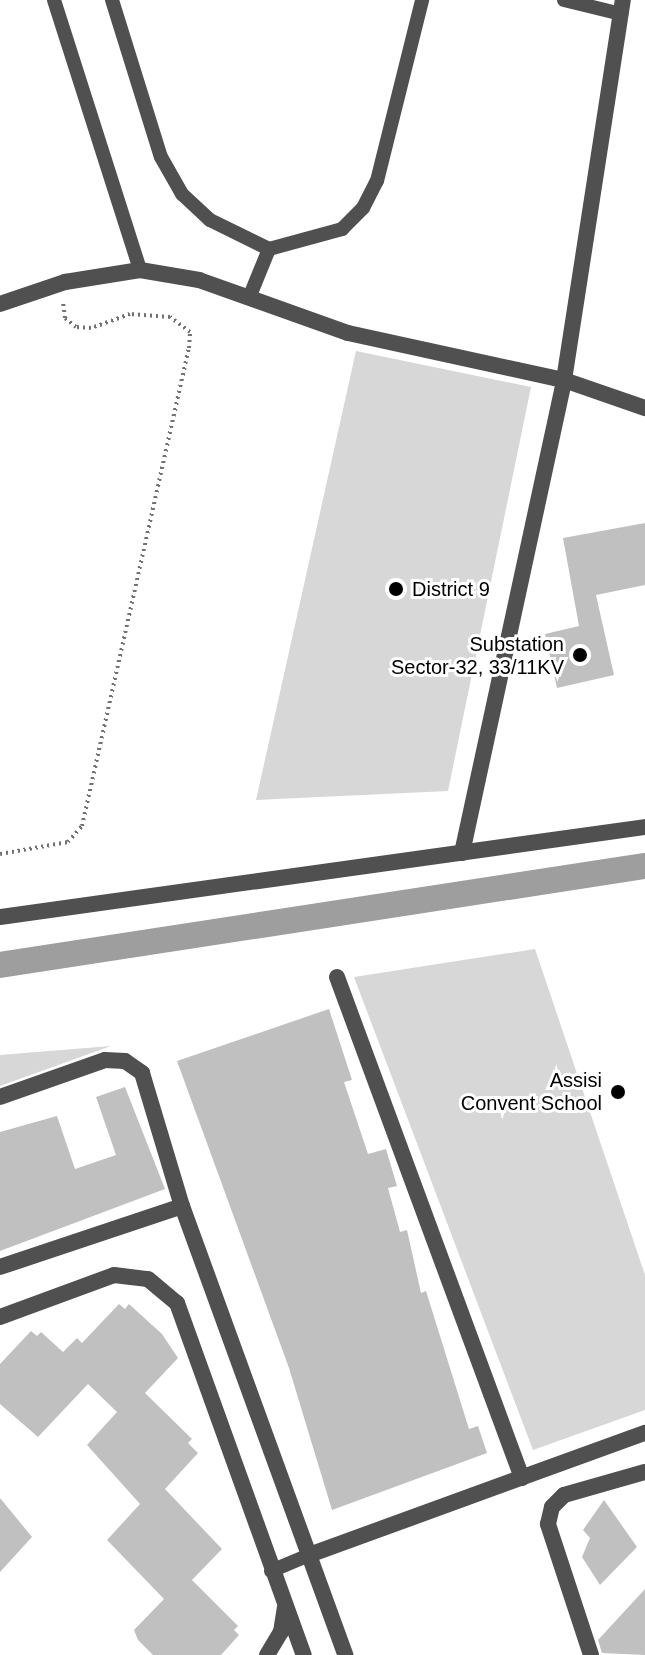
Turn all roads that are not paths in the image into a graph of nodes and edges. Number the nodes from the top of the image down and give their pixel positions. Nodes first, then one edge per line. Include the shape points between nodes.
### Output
1 (54, 0) edge
2 (112, 0) edge
3 (422, 0) edge
4 (564, 0) edge
5 (622, 7) edge
6 (269, 249) junction
7 (140, 270) junction
8 (249, 298) junction
9 (0, 304) edge
10 (564, 380) junction
11 (645, 408) edge
12 (645, 827) edge
13 (462, 853) junction
14 (0, 917) edge
15 (337, 977) dead end
16 (0, 1097) edge
17 (182, 1206) junction
18 (0, 1267) edge
19 (0, 1317) edge
20 (645, 1433) edge
21 (645, 1472) edge
22 (522, 1478) junction
23 (309, 1555) junction
24 (271, 1571) junction
25 (285, 1606) junction
26 (267, 1655) edge
27 (304, 1655) edge
28 (345, 1655) edge
29 (591, 1655) edge

1 - 7 lane
2 - 6 lane via 161,157 182,194 210,220
3 - 6 lane via 377,181 363,208 342,229
4 - 5 lane
5 - 10 street
6 - 8 lane
7 - 8 street
7 - 9 street via 65,282
8 - 10 street via 362,336
10 - 11 street
10 - 13 street
12 - 13 street
13 - 14 street
15 - 22 street
16 - 17 street via 105,1060 125,1061 142,1073
17 - 18 street
17 - 23 street
19 - 24 street via 114,1275 148,1279 177,1303
20 - 22 street
21 - 29 street via 564,1495 552,1507 548,1524
22 - 23 street
23 - 24 lane
23 - 28 street
24 - 25 street
25 - 26 street via 281,1632
25 - 27 street

